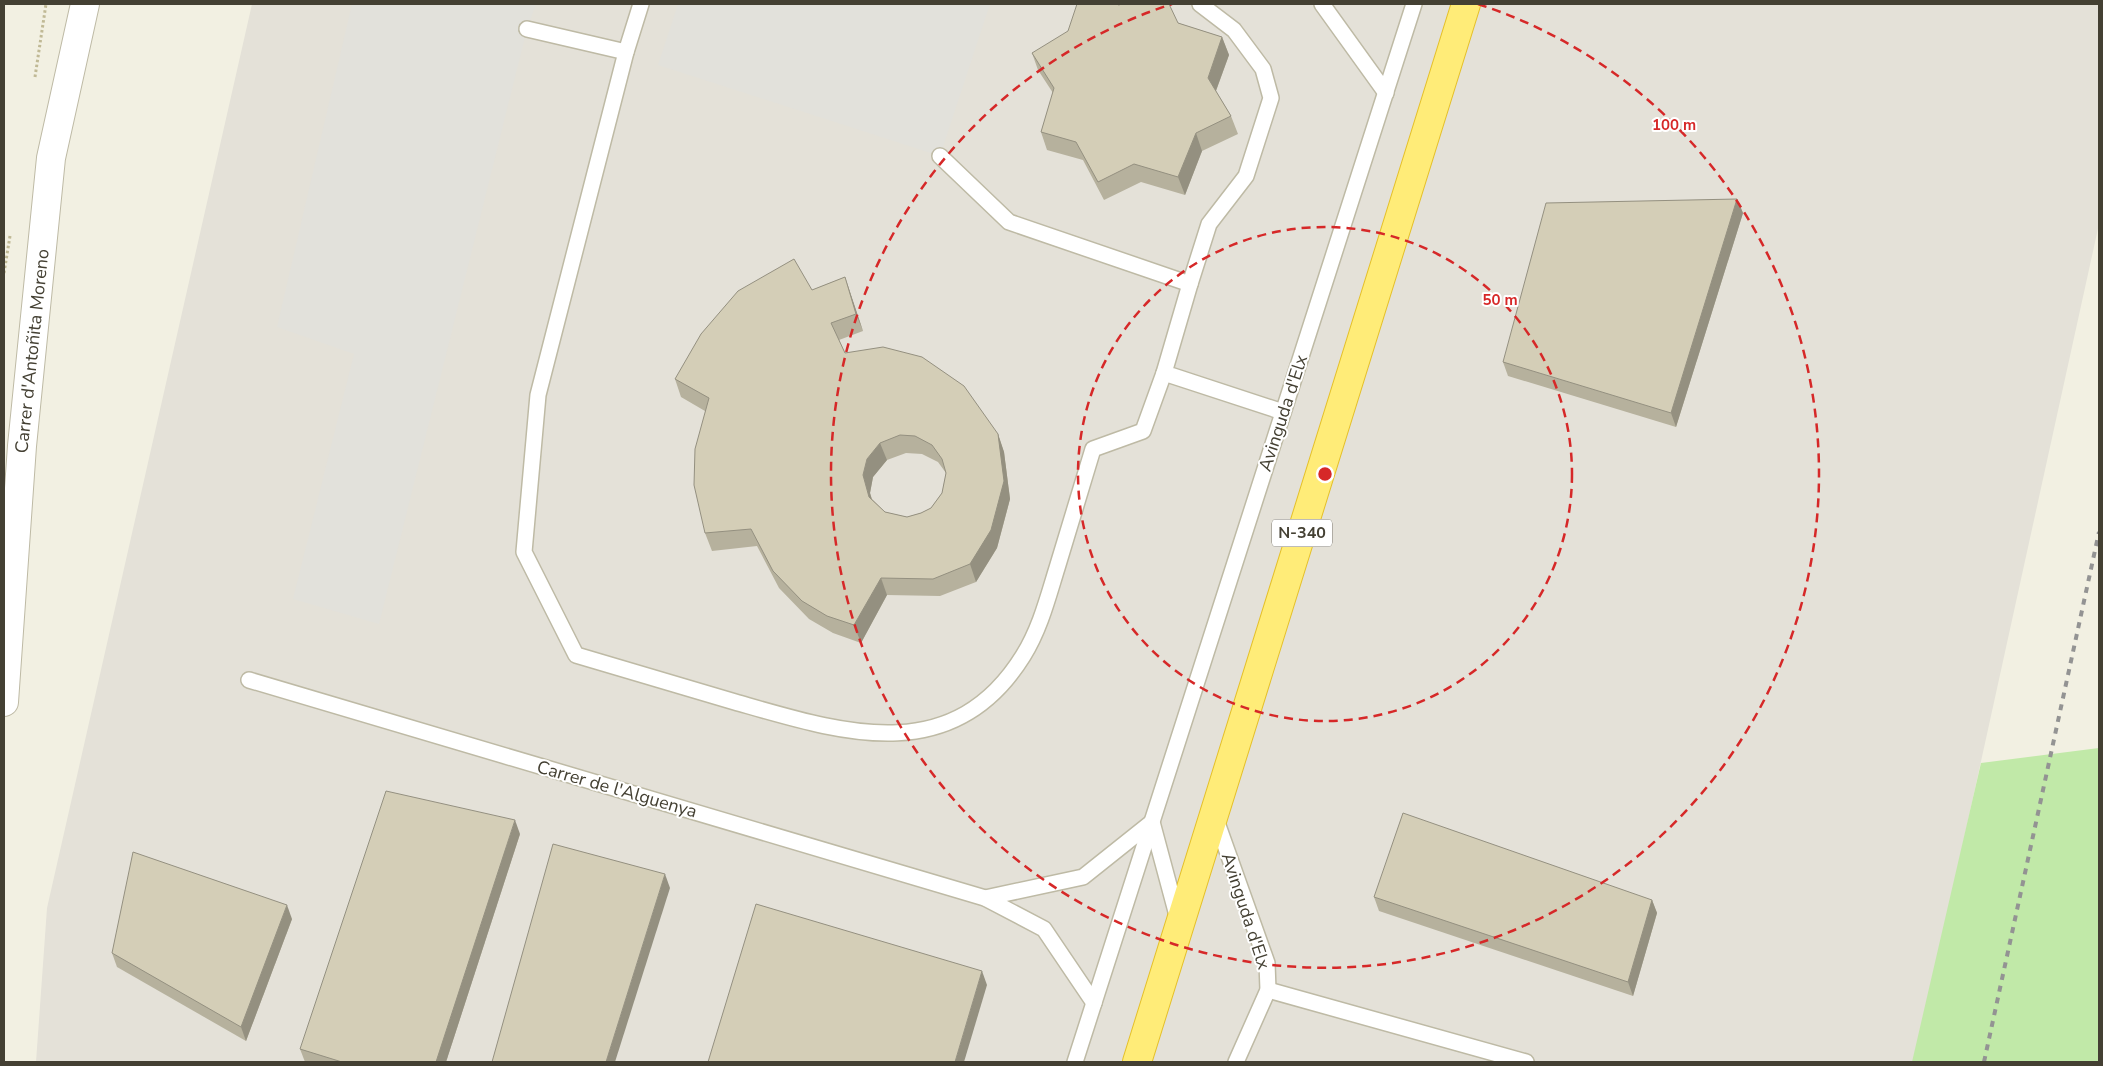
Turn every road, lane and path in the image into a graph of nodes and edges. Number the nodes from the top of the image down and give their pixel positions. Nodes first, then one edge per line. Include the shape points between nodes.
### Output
1 (85, 4) edge
2 (641, 4) edge
3 (1200, 4) edge
4 (1322, 4) edge
5 (1466, 4) edge
6 (1415, 6) edge
7 (527, 29) dead end
8 (626, 52) junction
9 (1386, 93) junction
10 (940, 156) dead end
11 (1190, 284) junction
12 (1164, 373) junction
13 (1283, 412) junction
14 (249, 680) dead end
15 (4, 702) edge
16 (1214, 815) junction
17 (1152, 822) junction
18 (985, 898) junction
19 (1180, 927) junction
20 (1268, 990) junction
21 (1094, 1003) junction
22 (1075, 1062) edge
23 (1137, 1062) edge
24 (1236, 1062) edge
25 (1526, 1062) edge

1 - 15 street, Carrer d'Antoñita Moreno via 51,158 22,446
2 - 8 lane
3 - 11 lane via 1234,30 1263,69 1271,98 1246,176 1209,224
4 - 9 lane
5 - 16 highway, Avinguda d'Elx / N-340
6 - 9 lane, Avinguda d'Elx
7 - 8 lane
8 - 12 lane via 538,395 524,552 576,655 812,724 853,732 896,734 932,728 969,714 1000,687 1028,647 1042,616 1093,449 1143,431
9 - 13 lane, Avinguda d'Elx
10 - 11 lane via 1009,222
11 - 12 lane
12 - 13 lane
13 - 17 lane, Avinguda d'Elx
14 - 18 lane, Carrer de l'Alguenya
16 - 19 highway, Avinguda d'Elx / N-340
16 - 20 lane, Avinguda d'Elx via 1267,963
17 - 18 lane via 1083,877
17 - 19 lane
17 - 21 lane, Avinguda d'Elx
18 - 21 lane, Carrer de l'Alguenya via 1044,929
19 - 23 highway, Avinguda d'Elx / N-340
20 - 24 lane, Avinguda d'Elx
20 - 25 lane
21 - 22 lane, Avinguda d'Elx

